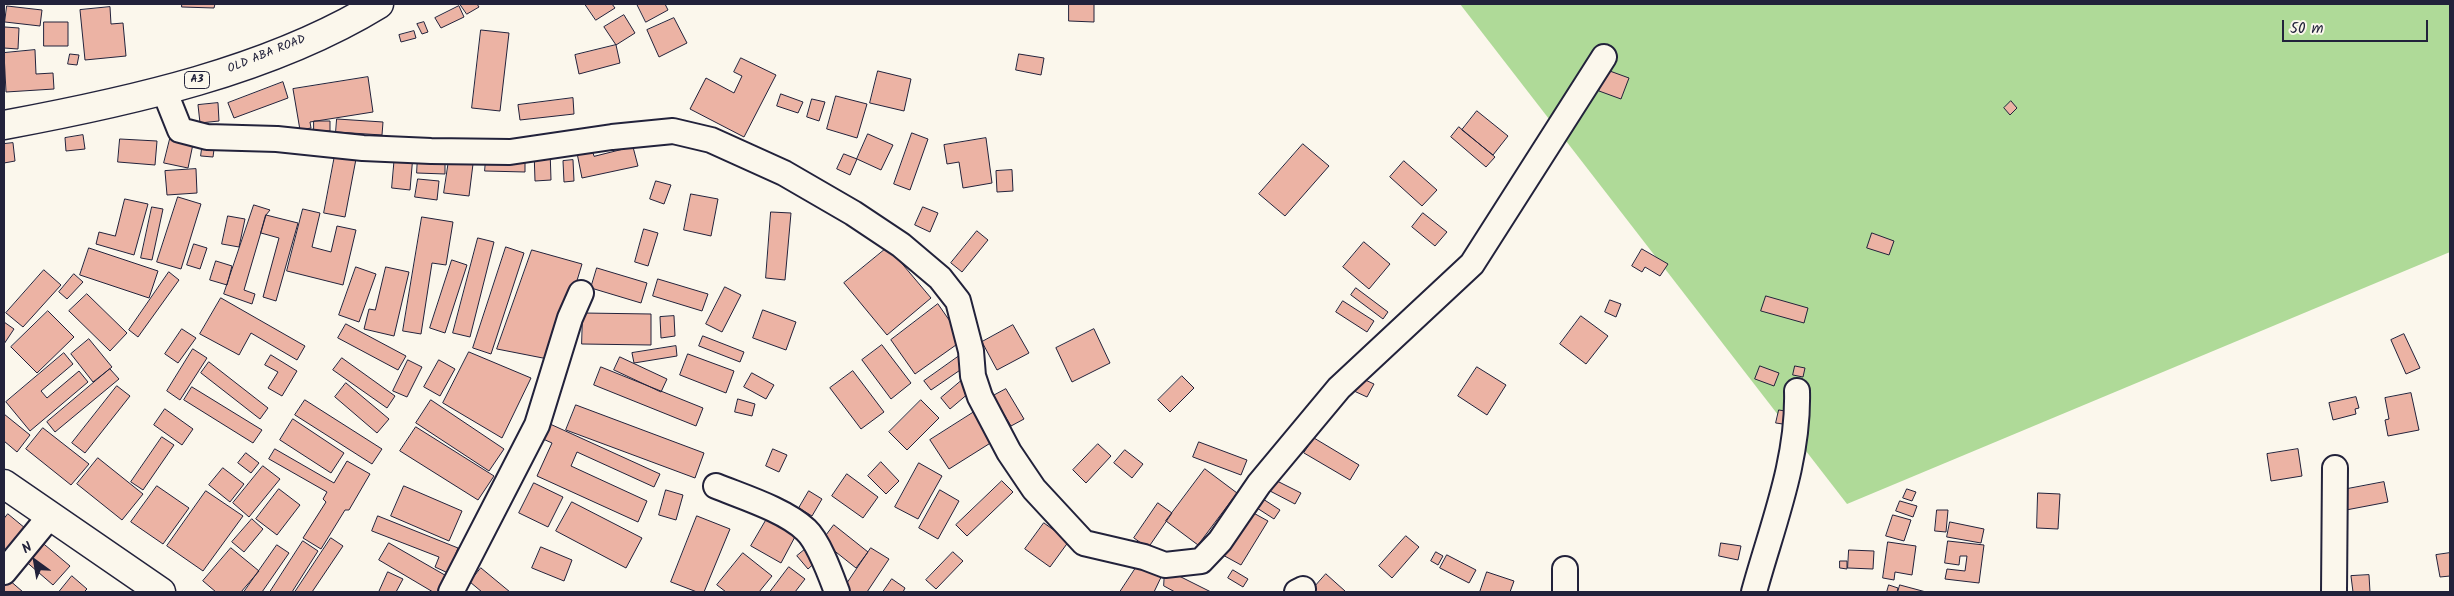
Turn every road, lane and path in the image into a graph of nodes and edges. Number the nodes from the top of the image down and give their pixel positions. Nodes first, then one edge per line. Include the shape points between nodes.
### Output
1 (379, 4) edge
2 (1604, 57) dead end
3 (164, 90) junction
4 (4, 125) edge
5 (581, 293) dead end
6 (1797, 391) dead end
7 (2334, 468) dead end
8 (4, 484) edge
9 (716, 486) dead end
10 (50, 516) junction
11 (1566, 569) dead end
12 (4, 572) edge
13 (161, 592) edge
14 (451, 592) edge
15 (837, 592) edge
16 (1565, 592) edge
17 (1754, 592) edge
18 (2334, 592) edge

1 - 3 main road, OLD ABA ROAD / A3 via 273,55
2 - 3 street via 1472,264 1339,388 1259,484 1220,541 1201,560 1165,565 1084,543 1034,489 994,425 973,376 972,351 958,301 940,278 901,245 853,212 784,174 711,140 673,131 510,152 383,149 276,139 207,137 180,130
3 - 4 main road, OLD ABA ROAD / A3
5 - 14 street via 537,424
6 - 17 street via 1797,415 1788,474
7 - 18 street
8 - 10 main road
9 - 15 street via 772,509 807,530 829,569
10 - 12 street
10 - 13 main road
11 - 16 street

